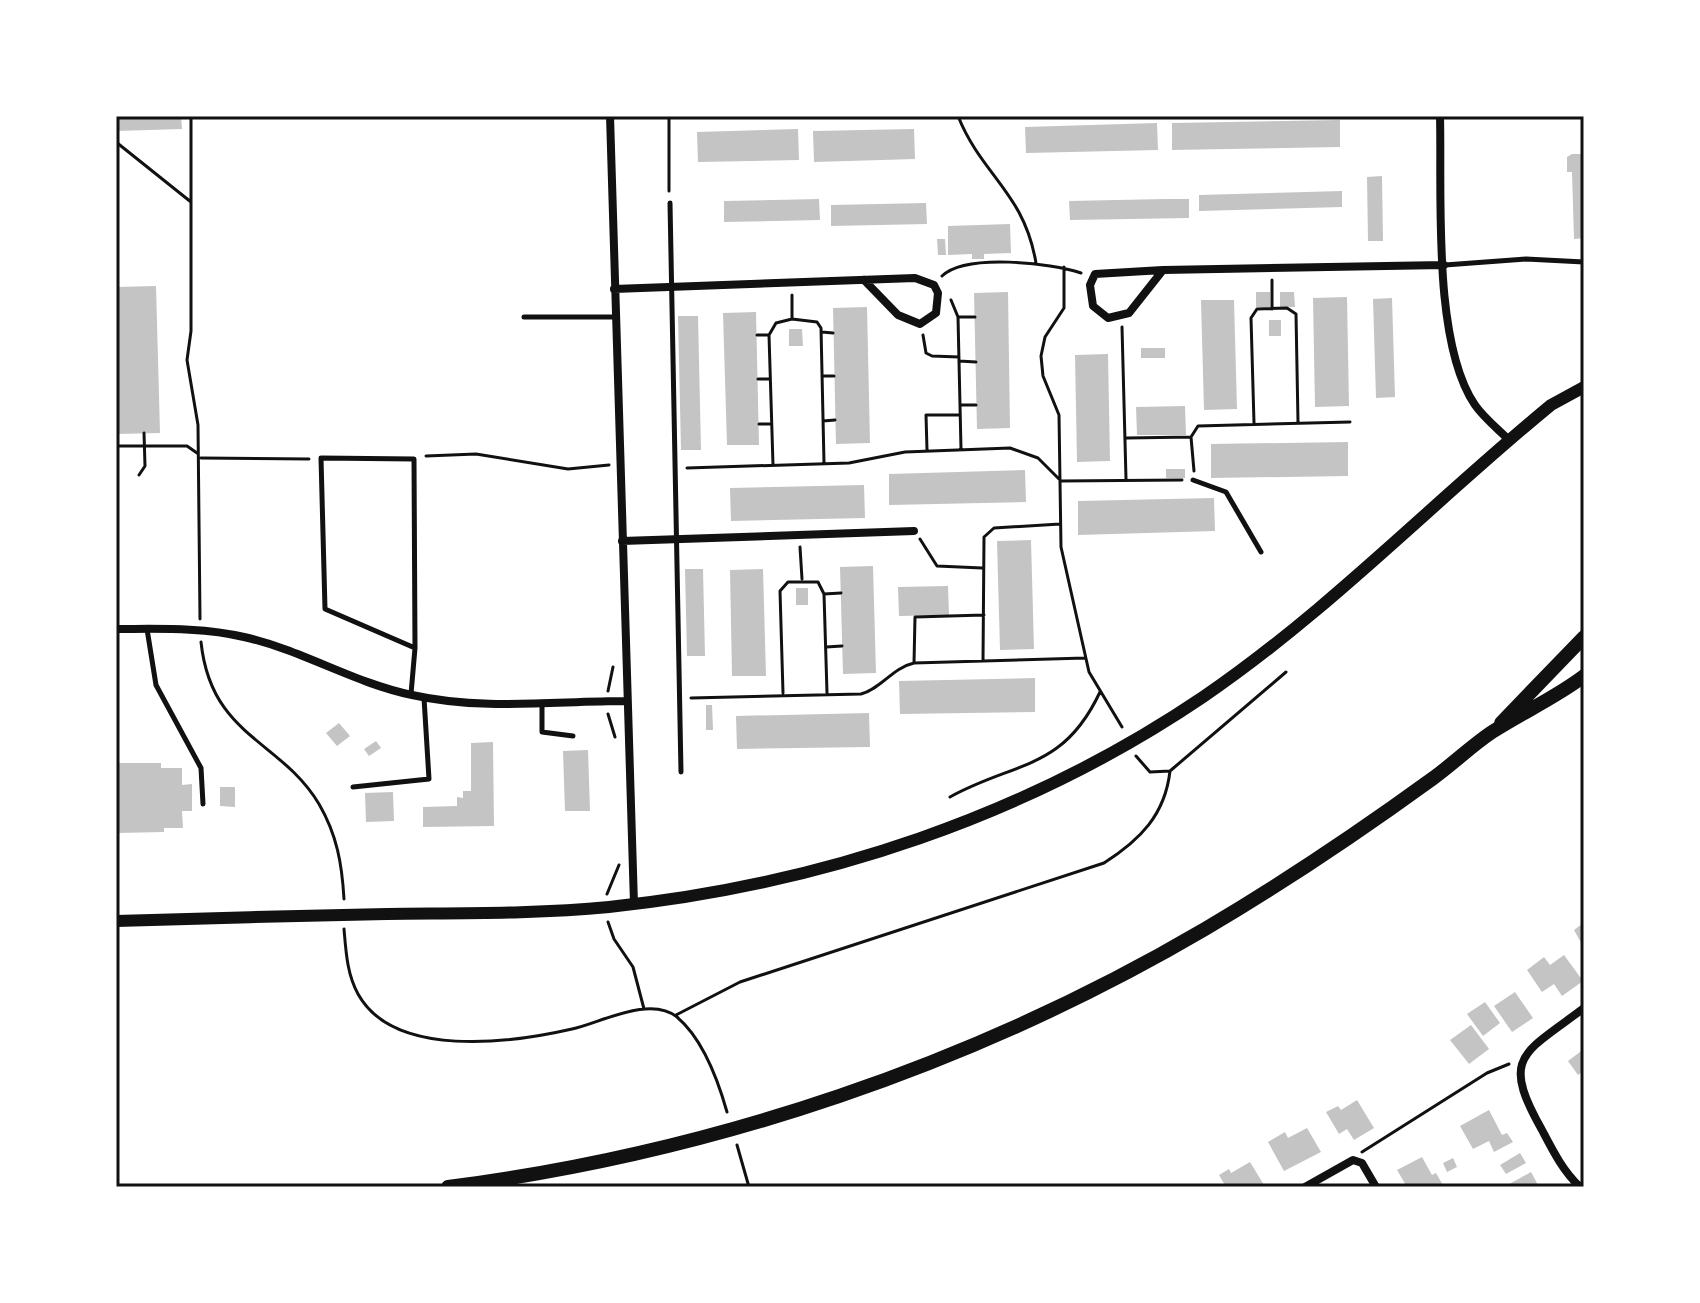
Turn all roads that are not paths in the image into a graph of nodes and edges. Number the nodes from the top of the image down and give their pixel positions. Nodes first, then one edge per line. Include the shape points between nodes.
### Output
1 (610, 116) edge
2 (1440, 116) edge
3 (670, 203) road end
4 (1584, 262) edge
5 (1444, 265) junction
6 (1163, 270) junction
7 (864, 280) junction
8 (669, 286) junction
9 (614, 289) junction
10 (524, 317) dead end
11 (614, 317) junction
12 (1584, 387) edge
13 (1509, 440) junction
14 (1193, 480) road end
15 (914, 531) road end
16 (675, 539) junction
17 (622, 541) junction
18 (1261, 552) dead end
19 (116, 629) edge
20 (147, 629) junction
21 (1584, 637) edge
22 (415, 648) junction
23 (1584, 676) edge
24 (411, 695) junction
25 (424, 697) junction
26 (626, 701) junction
27 (542, 704) junction
28 (1493, 732) junction
29 (573, 736) dead end
30 (681, 772) dead end
31 (353, 787) dead end
32 (203, 804) dead end
33 (634, 904) junction
34 (116, 921) edge
35 (1584, 1008) edge
36 (448, 1187) edge
37 (1305, 1187) edge
38 (1376, 1187) edge
39 (1580, 1187) edge

1 - 9 street
2 - 5 street
3 - 8 lane
4 - 5 lane via 1526,259
5 - 6 street
5 - 13 street via 1448,322 1459,371 1475,405
6 - 6 street via 1129,313 1118,318 1102,315 1093,306 1092,277 1100,272
7 - 7 street via 898,315 920,324 936,313 936,289 915,278
7 - 8 street
8 - 9 street
8 - 16 lane
9 - 11 street
10 - 11 lane
11 - 17 street
12 - 13 street via 1551,405
13 - 33 street via 1261,656 1093,763 961,823 856,860 744,888
14 - 18 lane via 1226,492
15 - 16 street
16 - 17 street
16 - 30 lane
17 - 26 street
19 - 20 street
20 - 24 street via 247,637
20 - 32 lane via 156,685 201,768
21 - 28 main road
22 - 22 lane via 414,459 321,458 325,609
22 - 24 lane
23 - 28 main road
24 - 25 street
25 - 27 street
25 - 31 lane via 429,779
26 - 27 street
26 - 33 street
27 - 29 lane via 542,732
28 - 36 main road via 1351,836 1205,929 985,1040 846,1093 708,1135 601,1161
33 - 34 street via 515,913
35 - 39 street via 1524,1058 1519,1083 1567,1175
37 - 38 street via 1353,1160 1362,1163

